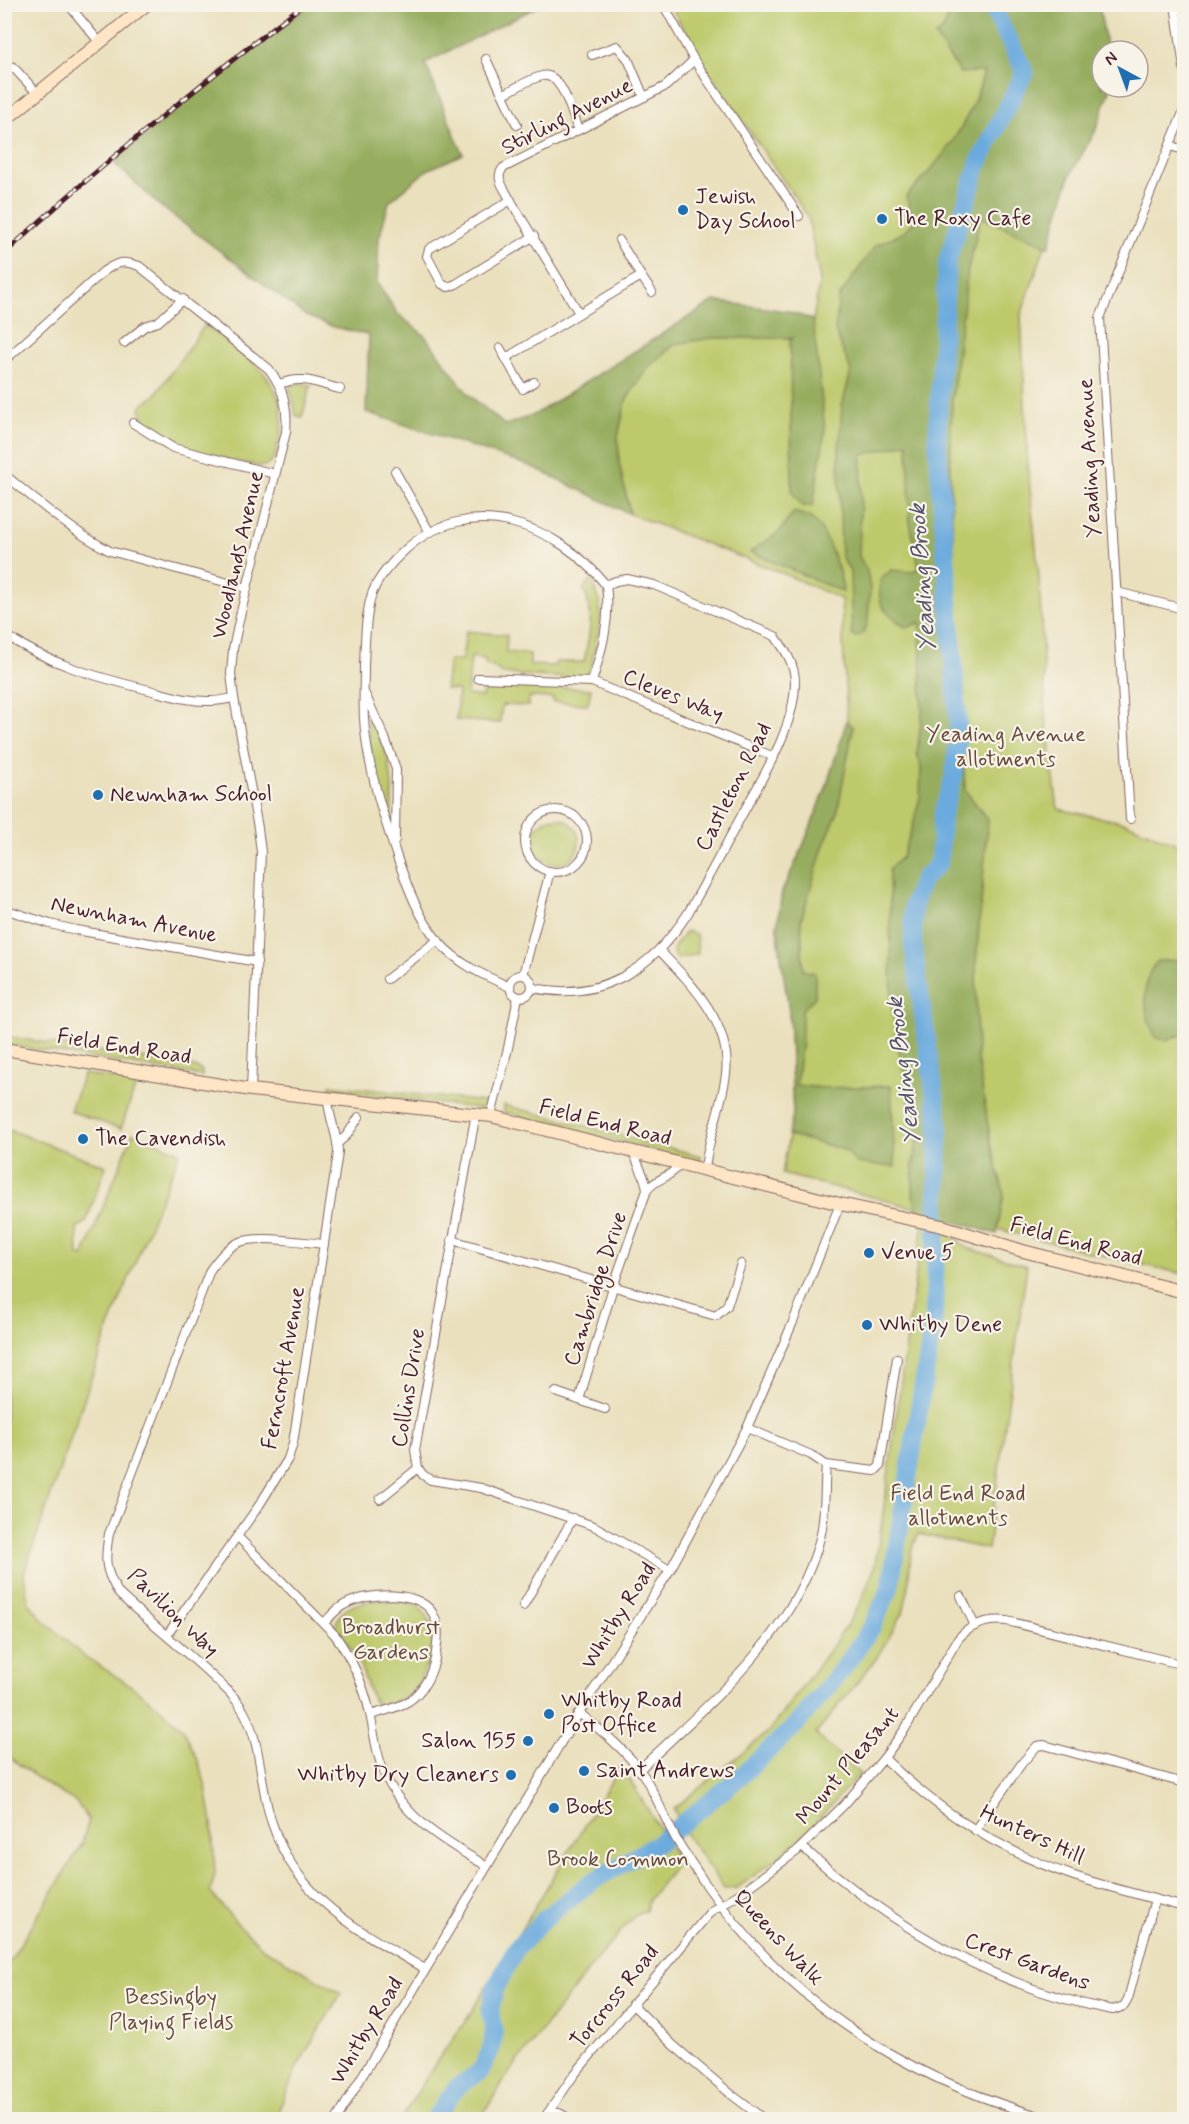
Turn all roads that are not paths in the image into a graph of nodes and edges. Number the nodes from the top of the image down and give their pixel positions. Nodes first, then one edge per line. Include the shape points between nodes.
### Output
1 (68, 4) edge
2 (147, 4) edge
3 (663, 4) edge
4 (1175, 4) edge
5 (100, 43) junction
6 (592, 55) dead end
7 (486, 59) dead end
8 (694, 60) junction
9 (4, 65) edge
10 (1185, 68) edge
11 (38, 94) junction
12 (504, 94) junction
13 (644, 98) junction
14 (1185, 110) edge
15 (4, 121) edge
16 (518, 125) dead end
17 (578, 130) junction
18 (1170, 146) junction
19 (1185, 150) edge
20 (512, 200) junction
21 (800, 216) dead end
22 (534, 236) junction
23 (619, 240) dead end
24 (641, 276) junction
25 (652, 292) dead end
26 (183, 300) junction
27 (579, 313) junction
28 (124, 344) dead end
29 (500, 348) dead end
30 (506, 358) junction
31 (4, 361) edge
32 (534, 382) dead end
33 (279, 384) junction
34 (340, 388) dead end
35 (133, 423) dead end
36 (395, 471) dead end
37 (4, 474) edge
38 (275, 474) junction
39 (429, 531) junction
40 (606, 585) junction
41 (247, 588) junction
42 (1117, 592) junction
43 (1185, 609) edge
44 (4, 633) edge
45 (478, 678) dead end
46 (592, 682) junction
47 (364, 691) junction
48 (234, 698) junction
49 (774, 757) junction
50 (1130, 819) dead end
51 (398, 858) junction
52 (550, 871) junction
53 (4, 909) edge
54 (438, 940) junction
55 (660, 951) junction
56 (257, 962) junction
57 (523, 975) junction
58 (387, 979) dead end
59 (510, 987) junction
60 (533, 988) junction
61 (518, 997) junction
62 (4, 1049) edge
63 (251, 1090) junction
64 (328, 1098) junction
65 (476, 1113) junction
66 (491, 1116) junction
67 (359, 1117) dead end
68 (338, 1143) junction
69 (634, 1152) junction
70 (680, 1163) junction
71 (705, 1169) junction
72 (647, 1190) junction
73 (840, 1204) junction
74 (452, 1240) junction
75 (324, 1244) junction
76 (741, 1263) dead end
77 (612, 1287) junction
78 (1185, 1292) edge
79 (897, 1358) dead end
80 (556, 1392) dead end
81 (579, 1400) junction
82 (605, 1409) dead end
83 (747, 1428) junction
84 (826, 1465) junction
85 (418, 1468) junction
86 (380, 1499) dead end
87 (573, 1518) junction
88 (238, 1537) junction
89 (670, 1570) junction
90 (961, 1596) dead end
91 (524, 1606) dead end
92 (324, 1623) junction
93 (975, 1626) junction
94 (167, 1635) junction
95 (1185, 1665) edge
96 (579, 1713) junction
97 (371, 1715) junction
98 (884, 1758) junction
99 (639, 1770) junction
100 (1185, 1783) edge
101 (975, 1830) junction
102 (802, 1847) junction
103 (487, 1866) junction
104 (1155, 1899) junction
105 (721, 1904) junction
106 (1185, 1907) edge
107 (425, 1968) junction
108 (632, 2004) junction
109 (546, 2116) edge
110 (336, 2120) edge
111 (572, 2120) edge
112 (765, 2120) edge
113 (1053, 2120) edge

1 - 5 street
2 - 5 street
3 - 8 street
4 - 10 street
5 - 11 street
6 - 13 street via 617,46 628,59
7 - 12 street
8 - 13 street, Stirling Avenue via 666,86
8 - 21 street
9 - 11 street via 13,67
11 - 15 street
12 - 16 street
12 - 17 street via 550,75 558,80
13 - 17 street, Stirling Avenue
14 - 18 street, Yeading Avenue
17 - 20 street, Stirling Avenue via 499,172
18 - 19 street
18 - 42 street, Yeading Avenue via 1100,318
20 - 22 street, Stirling Avenue
20 - 22 street via 429,249 427,256 442,284 456,284
22 - 27 street, Stirling Avenue
23 - 24 street
24 - 25 street
24 - 27 street
26 - 28 street
26 - 31 street, Woodlands Avenue via 139,266 117,262
26 - 33 street, Woodlands Avenue via 269,369
27 - 30 street
29 - 30 street
30 - 32 street via 524,389
33 - 34 street via 303,379
33 - 38 street, Woodlands Avenue via 287,415
35 - 38 street via 172,448
36 - 39 street
37 - 41 street via 62,521 110,551
38 - 41 street, Woodlands Avenue
39 - 40 street via 490,518 513,522 565,546
39 - 47 street via 394,561 371,595 364,643
40 - 46 street via 607,631
40 - 49 street, Castleton Road via 627,579 654,585 775,636 785,650 795,681 793,703
41 - 48 street, Woodlands Avenue via 233,649
42 - 43 street
42 - 50 street, Yeading Avenue
44 - 48 street via 26,649 89,674 190,700
45 - 46 street
46 - 49 street, Cleves Way
47 - 51 street via 368,747
47 - 51 street via 396,769 394,835
48 - 56 street, Woodlands Avenue via 261,852
49 - 55 street, Castleton Road via 688,914
51 - 54 street via 408,888
52 - 52 street via 532,860 526,834 537,817 562,811 584,828 586,848 577,864 559,872
52 - 57 street
53 - 56 street, Newnham Avenue via 76,930
54 - 58 street
54 - 59 street via 467,968
55 - 60 street, Castleton Road via 622,978 597,986 571,992
55 - 71 street via 711,1011 726,1053 726,1073
56 - 63 street, Woodlands Avenue
57 - 59 street via 514,978
57 - 60 street
59 - 61 street
60 - 61 street via 527,996
61 - 66 street
62 - 63 street, Field End Road
63 - 64 street, Field End Road
64 - 65 street, Field End Road
64 - 68 street, Ferncroft Avenue
65 - 66 street, Field End Road
65 - 74 street, Collins Drive
66 - 69 street, Field End Road
67 - 68 street
68 - 75 street, Ferncroft Avenue
69 - 70 street, Field End Road
69 - 72 street, Cambridge Drive
70 - 71 street, Field End Road
70 - 72 street, Cambridge Drive
71 - 73 street, Field End Road
72 - 77 street, Cambridge Drive
73 - 78 street, Field End Road via 937,1225
73 - 83 street, Whitby Road
74 - 77 street
74 - 85 street, Collins Drive via 415,1450
75 - 88 street, Ferncroft Avenue via 288,1459
75 - 94 street, Pavilion Way via 241,1241 222,1254 210,1270 109,1534 105,1556 108,1575 119,1594
76 - 77 street via 727,1306 716,1316
77 - 81 street, Cambridge Drive
79 - 84 street via 880,1466 875,1471
80 - 81 street
81 - 82 street
83 - 84 street
83 - 89 street, Whitby Road
84 - 99 street via 821,1536 792,1606 743,1669
85 - 86 street
85 - 87 street, Collins Drive via 431,1480 481,1488
87 - 89 street, Collins Drive
87 - 91 street
88 - 92 street
88 - 94 street, Ferncroft Avenue
89 - 96 street, Whitby Road
90 - 93 street
92 - 97 street via 353,1664
92 - 97 street via 343,1605 361,1597 394,1595 413,1599 435,1616 437,1647 426,1686 408,1701
93 - 95 street via 994,1620 1007,1622
93 - 98 street, Mount Pleasant via 958,1639 916,1713
94 - 107 street, Pavilion Way via 228,1690 244,1712 255,1739 264,1795 279,1840 312,1893 337,1915
96 - 99 street, Queens Walk
96 - 103 street, Whitby Road
97 - 103 street via 381,1766 399,1800 432,1832
98 - 101 street, Hunters Hill via 915,1787
98 - 102 street, Mount Pleasant
99 - 105 street, Queens Walk via 675,1838
100 - 101 street via 1036,1743
101 - 104 street, Hunters Hill via 1034,1861
102 - 104 street, Crest Gardens via 866,1900 944,1950 1031,1988 1113,2010 1128,2000
102 - 105 street, Mount Pleasant
103 - 107 street, Whitby Road
104 - 106 street, Hunters Hill
105 - 108 street, Torcross Road
105 - 113 street, Queens Walk via 771,1963 843,2024 914,2068 1015,2109
107 - 110 street, Whitby Road
108 - 109 street, Torcross Road
108 - 112 street via 673,2045
109 - 111 street via 559,2114

